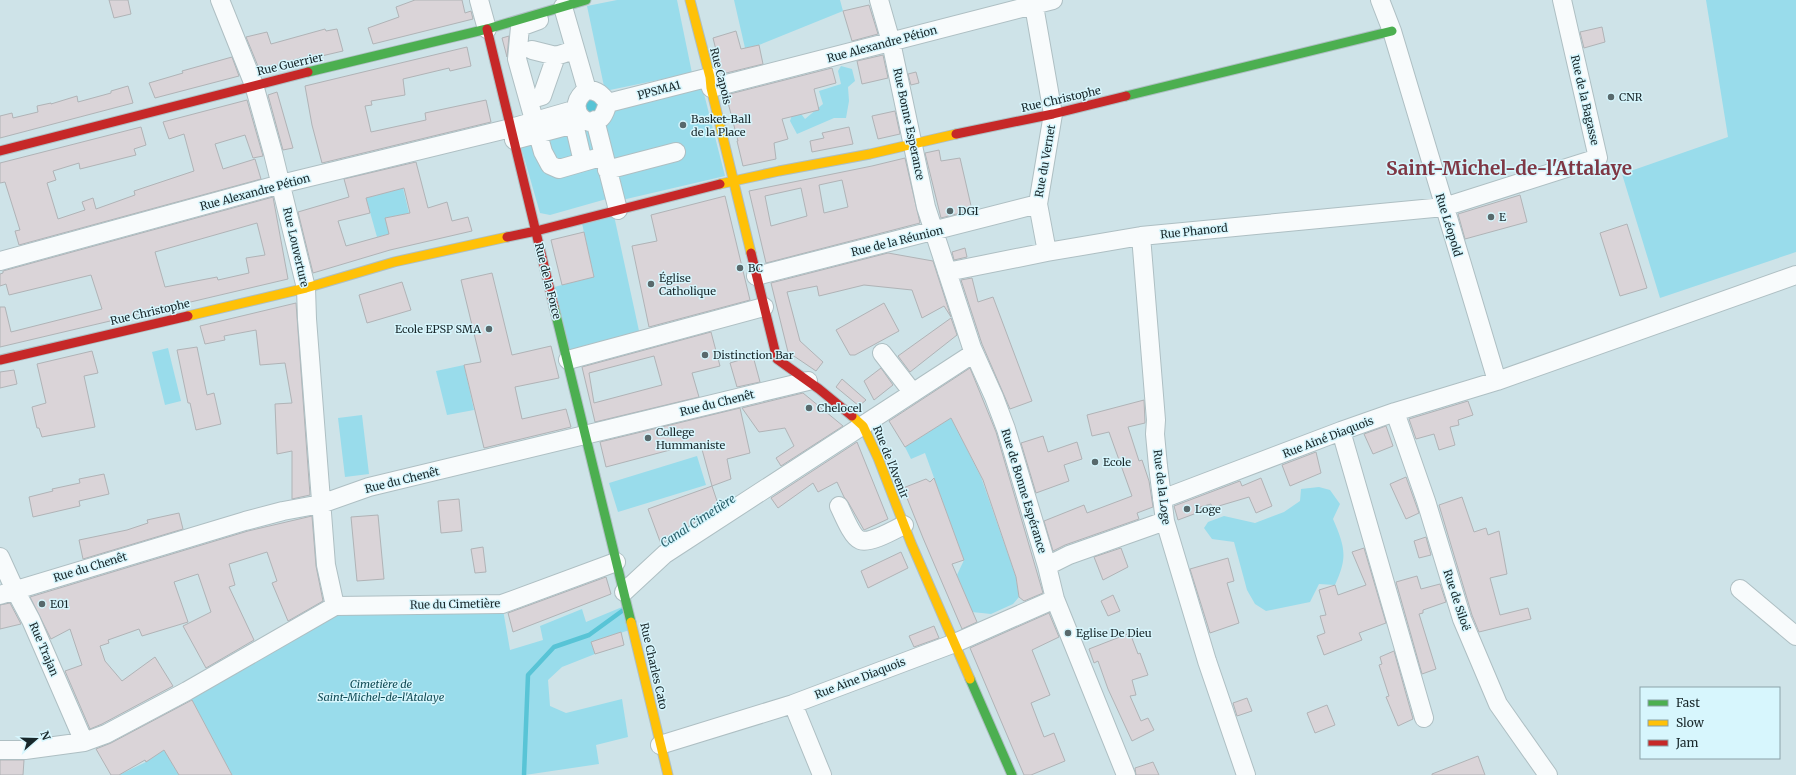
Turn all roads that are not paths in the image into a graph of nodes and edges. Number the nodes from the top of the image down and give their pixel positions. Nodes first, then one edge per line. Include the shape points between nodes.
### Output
1 (220, 0) edge
2 (479, 0) edge
3 (586, 0) edge
4 (690, 0) edge
5 (879, 0) edge
6 (1053, 0) edge
7 (1380, 0) edge
8 (1562, 0) edge
9 (1034, 2) edge
10 (563, 10) junction
11 (487, 29) junction
12 (1392, 31) junction
13 (891, 42) junction
14 (532, 50) dead end
15 (575, 50) junction
16 (556, 56) junction
17 (711, 82) junction
18 (254, 85) junction
19 (587, 90) junction
20 (528, 100) junction
21 (608, 103) junction
22 (1053, 114) junction
23 (582, 118) junction
24 (536, 128) junction
25 (513, 134) junction
26 (913, 143) junction
27 (0, 151) edge
28 (676, 152) dead end
29 (583, 162) junction
30 (605, 163) junction
31 (734, 181) junction
32 (281, 184) junction
33 (1038, 204) junction
34 (926, 207) joint
35 (1444, 207) junction
36 (618, 210) junction
37 (536, 231) junction
38 (933, 232) junction
39 (1141, 236) junction
40 (1047, 252) junction
41 (0, 261) edge
42 (947, 272) junction
43 (1796, 275) edge
44 (756, 276) junction
45 (306, 288) junction
46 (764, 307) junction
47 (974, 353) junction
48 (882, 354) dead end
49 (0, 360) edge
50 (568, 360) junction
51 (808, 381) junction
52 (1497, 381) junction
53 (913, 393) junction
54 (1395, 412) junction
55 (863, 426) junction
56 (1341, 431) junction
57 (586, 435) junction
58 (1162, 499) junction
59 (321, 504) junction
60 (839, 506) dead end
61 (1165, 521) junction
62 (904, 525) junction
63 (0, 557) edge
64 (616, 562) junction
65 (1047, 566) junction
66 (1740, 589) dead end
67 (7, 592) edge
68 (624, 592) junction
69 (1054, 599) junction
70 (335, 606) junction
71 (1796, 636) edge
72 (954, 643) junction
73 (793, 704) junction
74 (1424, 718) dead end
75 (84, 742) junction
76 (660, 745) junction
77 (0, 750) edge
78 (668, 775) edge
79 (822, 775) edge
80 (1012, 775) edge
81 (1126, 775) edge
82 (1246, 775) edge
83 (1548, 775) edge

1 - 18 street, Rue Louverture
2 - 11 street, Rue de la Force
3 - 10 street, Rue Guerrier
4 - 17 street, Rue Capois
5 - 13 street
6 - 9 street, Rue Alexandre Pétion
7 - 12 street, Rue Léopold
8 - 35 street, Rue de la Bagasse via 1598,158
9 - 13 street, Rue Alexandre Pétion
9 - 22 street, Rue du Vernet
10 - 11 street, Rue Guerrier
10 - 15 street
10 - 20 street via 520,27 518,59
11 - 18 street, Rue Guerrier
11 - 25 street, Rue de la Force
12 - 22 street, Rue Christophe
12 - 35 street, Rue Léopold
13 - 17 street, Rue Alexandre Pétion
13 - 26 street, Rue Bonne Esperance
14 - 16 street
15 - 16 street
15 - 19 street
16 - 20 street via 542,96
17 - 21 street, PPSMA1
17 - 31 street, Rue Capois
18 - 27 street, Rue Guerrier
18 - 32 street, Rue Louverture
19 - 21 street via 597,91
19 - 23 street via 577,100
20 - 24 street
21 - 23 street via 602,117
22 - 26 street, Rue Christophe
22 - 33 street, Rue du Vernet
23 - 24 street
23 - 29 street
23 - 30 street
24 - 25 street
24 - 29 street via 550,165 559,169
25 - 32 street, Rue Alexandre Pétion
25 - 37 street, Rue de la Force
26 - 31 street, Rue Christophe
26 - 34 street, Rue Bonne Esperance
28 - 30 street
29 - 30 street
30 - 36 street
31 - 36 street, Rue Christophe
31 - 44 street, Rue de l'Avenir
32 - 41 street, Rue Alexandre Pétion
32 - 45 street, Rue Louverture
33 - 38 street, Rue de la Réunion
33 - 40 street, Rue du Vernet
34 - 38 street, Rue de Bonne Espérance
35 - 39 street, Rue Phanord
35 - 52 street, Rue Léopold
36 - 37 street, Rue Christophe
37 - 45 street, Rue Christophe via 394,262
37 - 50 street, Rue de la Force
38 - 42 street, Rue de Bonne Espérance
38 - 44 street, Rue de la Réunion
39 - 40 street, Rue Phanord
39 - 58 street, Rue de la Loge
40 - 42 street, Rue Phanord
42 - 47 street, Rue de Bonne Espérance
43 - 52 street, Rue Ainé Diaquois
44 - 46 street, Rue de l'Avenir
45 - 49 street, Rue Christophe
45 - 59 street, Rue Louverture
46 - 50 street
46 - 51 street, Rue de l'Avenir via 777,359
47 - 53 street
47 - 65 street, Rue de Bonne Espérance via 1006,429
48 - 53 street
50 - 57 street, Rue de la Force
51 - 55 street, Rue de l'Avenir
51 - 57 street, Rue du Chenêt
52 - 54 street, Rue Ainé Diaquois
53 - 55 street
54 - 56 street, Rue Ainé Diaquois
54 - 83 street, Rue de Siloë via 1426,501 1462,619 1498,704
55 - 62 street, Rue de l'Avenir
55 - 68 street via 665,554
56 - 58 street, Rue Ainé Diaquois
56 - 74 street
57 - 59 street, Rue du Chenêt via 369,487
57 - 64 street, Rue de la Force
58 - 61 street, Rue de la Loge
59 - 67 street, Rue du Chenêt via 245,521
59 - 70 street, Rue Louverture via 326,565
60 - 62 street via 854,535 860,540 868,541
61 - 65 street via 1069,555
61 - 82 street, Rue de la Loge via 1207,661
62 - 72 street, Rue de l'Avenir
63 - 67 street, Rue Trajan
64 - 68 street, Rue Charles Cato
64 - 70 street, Rue du Cimetière via 502,604
65 - 69 street, Rue de Bonne Espérance
66 - 71 street
67 - 75 street, Rue Trajan via 31,620
68 - 76 street, Rue Charles Cato
69 - 72 street, Rue Aine Diaquois
69 - 81 street, Rue de Bonne Espérance
70 - 75 street via 187,691 106,734
72 - 73 street, Rue Aine Diaquois
72 - 80 street, Rue de l'Avenir
73 - 76 street, Rue Aine Diaquois
73 - 79 street
75 - 77 street via 24,750
76 - 78 street, Rue Charles Cato

